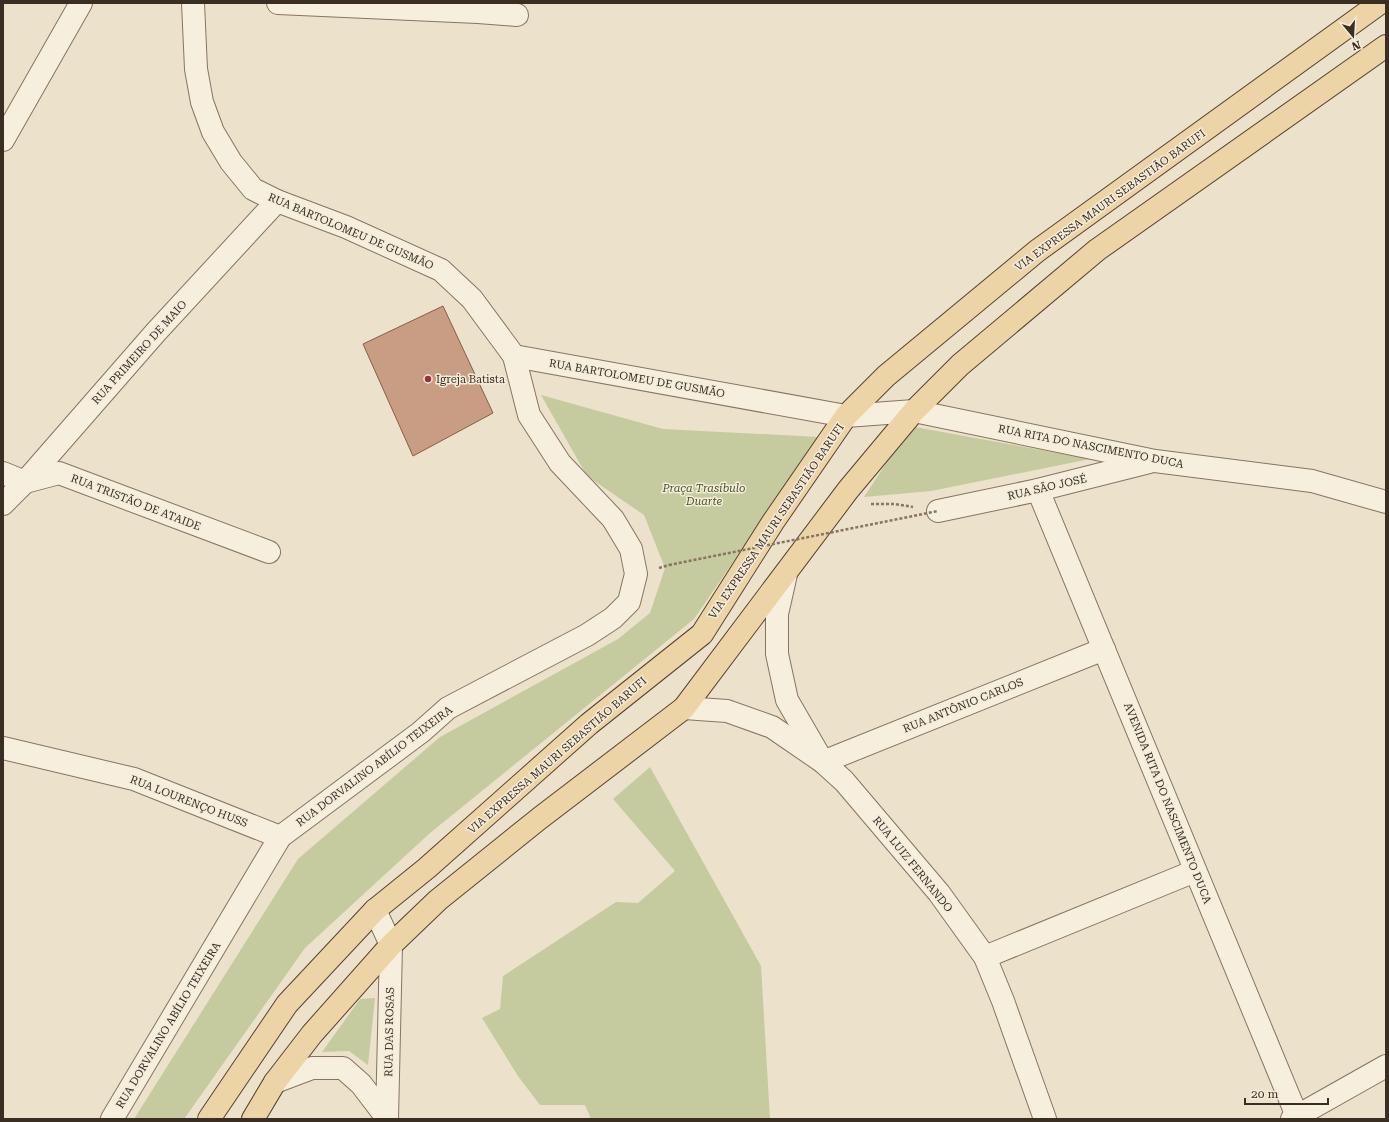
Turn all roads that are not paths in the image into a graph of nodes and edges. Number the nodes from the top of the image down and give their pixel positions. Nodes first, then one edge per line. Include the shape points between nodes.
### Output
1 (81, 3) edge
2 (193, 3) edge
3 (278, 3) edge
4 (1380, 3) edge
5 (517, 15) dead end
6 (1386, 46) edge
7 (3, 140) edge
8 (277, 201) junction
9 (514, 356) junction
10 (914, 411) junction
11 (846, 416) junction
12 (1155, 461) junction
13 (3, 473) edge
14 (24, 482) junction
15 (1038, 490) junction
16 (1386, 502) edge
17 (3, 504) edge
18 (931, 510) road end
19 (269, 552) dead end
20 (786, 574) junction
21 (1104, 649) junction
22 (684, 708) junction
23 (3, 748) edge
24 (823, 762) junction
25 (280, 837) junction
26 (1195, 871) junction
27 (375, 910) junction
28 (391, 945) junction
29 (985, 957) junction
30 (1386, 1066) edge
31 (275, 1082) junction
32 (387, 1118) edge
33 (1294, 1118) edge
34 (112, 1119) edge
35 (209, 1119) edge
36 (253, 1119) edge
37 (1045, 1119) edge

1 - 7 street
2 - 8 street, RUA BARTOLOMEU DE GUSMÃO via 196,69 202,102 213,132 231,162 253,189
3 - 5 street
4 - 11 main road, VIA EXPRESSA MAURI SEBASTIÃO BARUFI via 1037,251 886,376
6 - 10 main road via 1097,250 960,365
8 - 9 street, RUA BARTOLOMEU DE GUSMÃO via 346,227 441,270 472,299
8 - 14 street, RUA PRIMEIRO DE MAIO via 156,332
9 - 11 street, RUA BARTOLOMEU DE GUSMÃO
9 - 25 street, RUA DORVALINO ABÍLIO TEIXEIRA via 529,415 560,463 613,519 631,549 636,574 629,602 613,618 587,635 448,708 421,732
10 - 11 street, RUA BARTOLOMEU DE GUSMÃO
10 - 12 street, RUA RITA DO NASCIMENTO DUCA
10 - 20 main road via 844,496
11 - 27 main road, VIA EXPRESSA MAURI SEBASTIÃO BARUFI via 773,522 702,634 589,724 427,868
12 - 15 street, RUA SÃO JOSÉ
12 - 16 street, RUA RITA DO NASCIMENTO DUCA via 1312,481
13 - 14 street
14 - 17 street, RUA PRIMEIRO DE MAIO
14 - 19 street, RUA TRISTÃO DE ATAIDE via 59,473
15 - 18 street, RUA SÃO JOSÉ
15 - 21 street, AVENIDA RITA DO NASCIMENTO DUCA
20 - 22 main road
20 - 24 street via 777,614 777,654 787,700
21 - 24 street, RUA ANTÔNIO CARLOS
21 - 26 street, AVENIDA RITA DO NASCIMENTO DUCA
22 - 24 street, RUA LUIZ FERNANDO via 727,711 772,727
22 - 28 main road via 450,890
23 - 25 street, RUA LOURENÇO HUSS via 134,779
24 - 29 street, RUA LUIZ FERNANDO via 844,781 939,893
25 - 34 street, RUA DORVALINO ABÍLIO TEIXEIRA
26 - 29 street
26 - 33 street, AVENIDA RITA DO NASCIMENTO DUCA
27 - 28 street
27 - 35 main road, VIA EXPRESSA MAURI SEBASTIÃO BARUFI via 287,1004
28 - 31 main road via 312,1034
28 - 32 street, RUA DAS ROSAS
29 - 37 street, RUA LUIZ FERNANDO
30 - 33 street
31 - 32 street, RUA DAS ROSAS via 312,1068 343,1068 361,1084
31 - 36 main road

